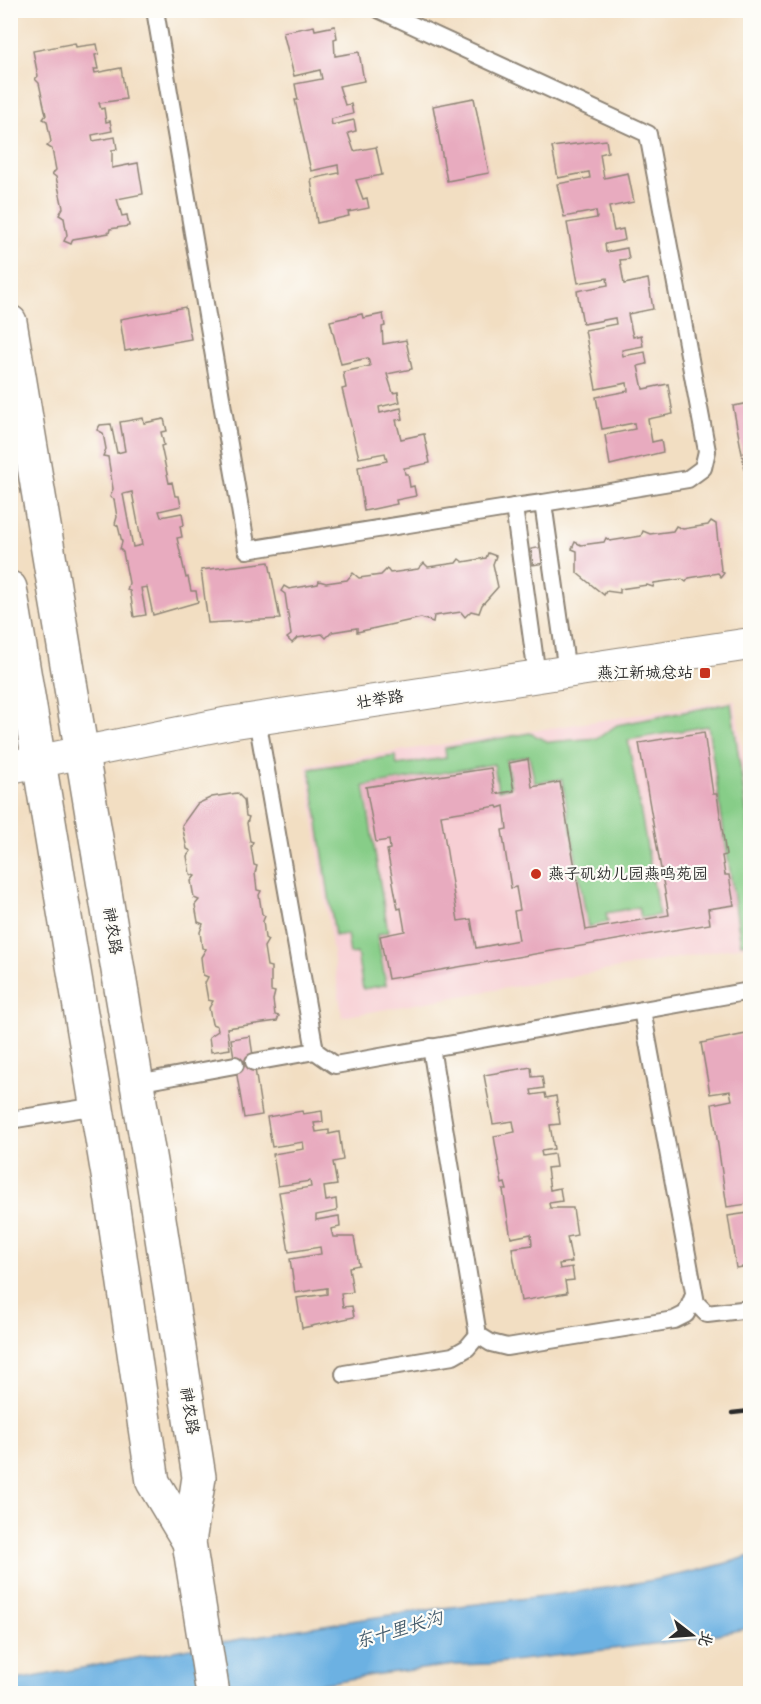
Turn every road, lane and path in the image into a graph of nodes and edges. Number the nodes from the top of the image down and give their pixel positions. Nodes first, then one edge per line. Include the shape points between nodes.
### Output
1 (154, 10) edge
2 (380, 10) edge
3 (10, 322) edge
4 (543, 502) junction
5 (514, 507) junction
6 (10, 588) edge
7 (750, 644) edge
8 (552, 674) junction
9 (257, 719) junction
10 (82, 751) junction
11 (25, 764) edge
12 (750, 991) edge
13 (642, 1010) junction
14 (431, 1047) junction
15 (315, 1051) junction
16 (254, 1062) dead end
17 (235, 1065) dead end
18 (137, 1083) junction
19 (97, 1107) junction
20 (10, 1120) edge
21 (694, 1295) junction
22 (750, 1309) edge
23 (478, 1335) junction
24 (344, 1374) dead end
25 (189, 1542) junction
26 (213, 1694) edge

1 - 5 lane via 247,550
2 - 4 lane via 648,134 707,451 703,468 688,479
3 - 10 street, 神农路
4 - 5 lane
4 - 8 lane
5 - 8 lane
6 - 11 street, 神农路
7 - 8 street, 壮举路
8 - 9 street, 壮举路
9 - 10 street, 壮举路
9 - 15 lane
10 - 11 street, 壮举路
10 - 18 street, 神农路
11 - 19 street, 神农路
12 - 13 lane
13 - 14 lane
13 - 21 lane
14 - 15 lane via 335,1065
14 - 23 lane
15 - 16 lane
17 - 18 lane
18 - 25 street, 神农路 via 199,1477
19 - 20 lane
19 - 25 street, 神农路 via 153,1482
21 - 22 lane via 700,1310 707,1314
21 - 23 lane via 686,1314 674,1320 507,1347
23 - 24 lane via 453,1356
25 - 26 street, 神农路

